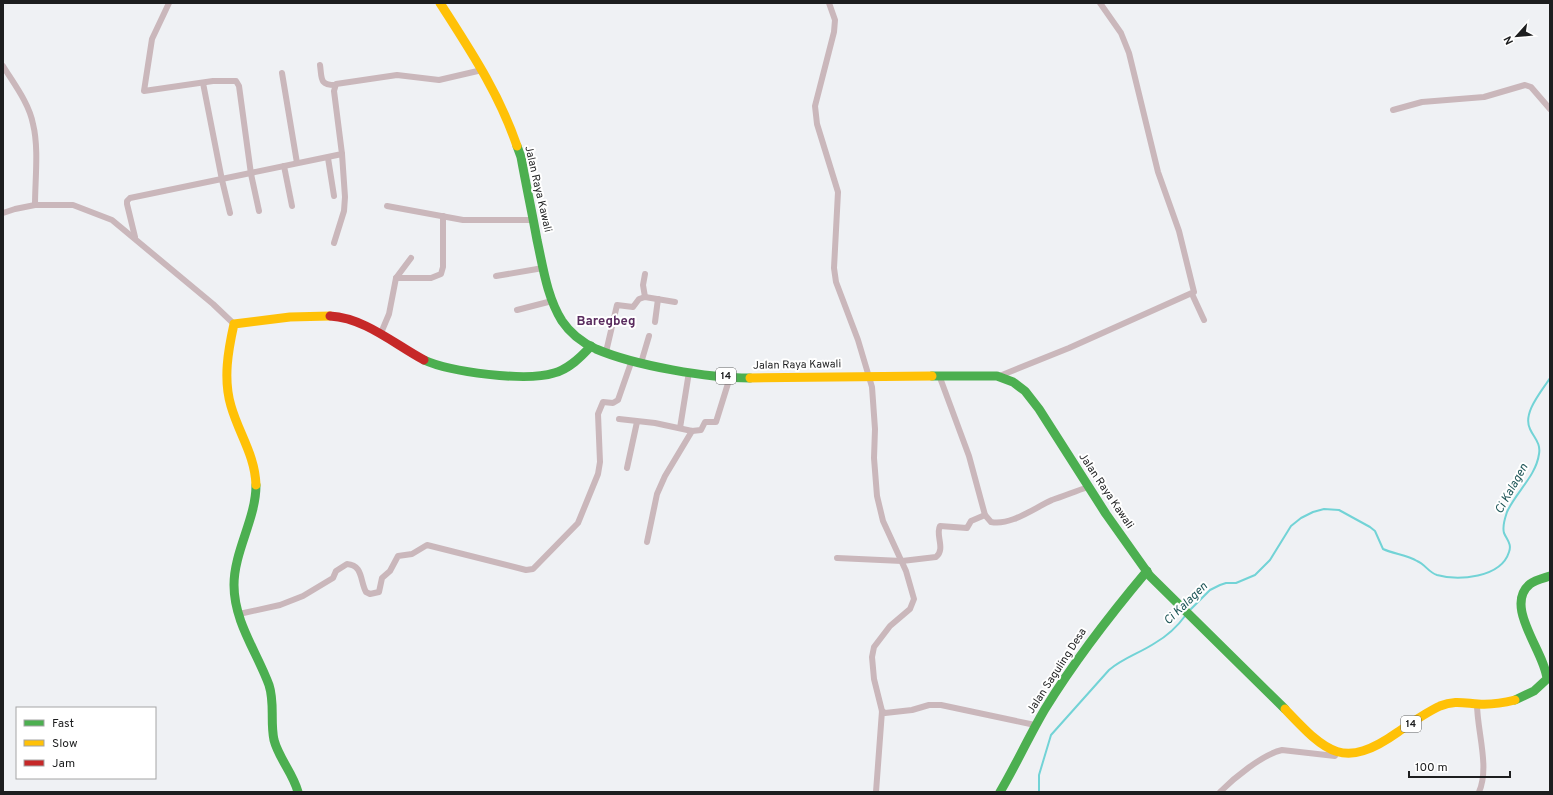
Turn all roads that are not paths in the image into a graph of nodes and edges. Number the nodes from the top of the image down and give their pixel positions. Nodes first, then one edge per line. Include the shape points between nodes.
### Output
1 (169, 3) edge
2 (440, 3) edge
3 (829, 3) edge
4 (1100, 3) edge
5 (320, 65) dead end
6 (3, 66) edge
7 (482, 70) junction
8 (282, 73) dead end
9 (203, 83) junction
10 (335, 85) junction
11 (1550, 109) edge
12 (1393, 110) dead end
13 (342, 154) junction
14 (328, 158) junction
15 (297, 163) junction
16 (284, 166) junction
17 (251, 174) junction
18 (222, 180) junction
19 (334, 196) dead end
20 (35, 205) junction
21 (292, 206) dead end
22 (387, 206) dead end
23 (259, 211) dead end
24 (3, 213) edge
25 (230, 213) dead end
26 (443, 216) junction
27 (534, 220) junction
28 (135, 237) junction
29 (334, 243) dead end
30 (411, 258) dead end
31 (543, 268) junction
32 (645, 274) dead end
33 (496, 276) dead end
34 (396, 278) junction
35 (1192, 294) junction
36 (644, 297) junction
37 (658, 299) junction
38 (552, 301) junction
39 (675, 302) dead end
40 (518, 310) dead end
41 (1204, 320) dead end
42 (655, 322) dead end
43 (234, 324) junction
44 (381, 333) junction
45 (649, 336) dead end
46 (591, 346) junction
47 (606, 352) junction
48 (632, 360) junction
49 (641, 363) junction
50 (689, 372) junction
51 (869, 375) junction
52 (939, 375) junction
53 (1001, 376) junction
54 (730, 377) junction
55 (619, 419) dead end
56 (637, 422) junction
57 (680, 428) junction
58 (692, 431) junction
59 (627, 468) dead end
60 (1088, 487) junction
61 (985, 515) junction
62 (647, 542) dead end
63 (837, 558) dead end
64 (902, 561) junction
65 (1147, 571) junction
66 (1550, 575) edge
67 (239, 614) junction
68 (1477, 704) junction
69 (882, 711) junction
70 (1035, 725) junction
71 (1358, 752) junction
72 (298, 792) edge
73 (876, 792) edge
74 (1000, 792) edge
75 (1220, 792) edge
76 (1479, 792) edge

1 - 9 street via 152,39 144,91
2 - 7 main road, Jalan Raya Kawali / 14
3 - 51 street via 835,20 834,32 815,106 817,124 838,192 834,268 836,282
4 - 35 street via 1121,33 1129,53 1158,172 1179,231 1193,286
5 - 10 street via 323,82 326,85
6 - 20 street via 17,87 34,124
7 - 10 street via 439,80 397,75
7 - 27 main road, Jalan Raya Kawali / 14 via 507,116 518,150
8 - 15 street
9 - 17 street via 232,80 238,82
9 - 18 street
10 - 13 street
11 - 12 street via 1532,87 1525,85 1484,97 1422,102
13 - 14 street
13 - 29 street via 344,211
14 - 15 street
14 - 19 street
15 - 16 street
16 - 17 street
16 - 21 street
17 - 18 street
17 - 23 street
18 - 25 street
18 - 28 street via 129,199 127,204
20 - 24 street
20 - 28 street via 73,205 84,208 112,220
22 - 26 street
26 - 27 street via 476,221
26 - 34 street via 441,274 431,278
27 - 31 main road, Jalan Raya Kawali / 14
28 - 43 street
30 - 34 street
31 - 33 street
31 - 38 main road, Jalan Raya Kawali / 14
32 - 36 street
34 - 44 street via 389,314
35 - 41 street
35 - 53 street
36 - 37 street
36 - 47 street via 633,307 620,304 616,307
37 - 39 street
37 - 42 street
38 - 40 street
38 - 46 main road, Jalan Raya Kawali / 14 via 562,321 577,338
43 - 44 main road via 328,315 345,318
43 - 67 main road via 225,374 235,417 254,460 257,486 235,581 234,599
44 - 46 main road via 398,346 437,366 531,377 552,375 565,370 577,362
45 - 49 street
46 - 47 main road, Jalan Raya Kawali / 14
47 - 48 main road, Jalan Raya Kawali / 14
48 - 49 main road, Jalan Raya Kawali / 14
48 - 67 street via 618,400 613,403 603,402 599,410 598,474 578,523 533,569 526,570 428,545 412,554 398,556 390,571 382,578 379,592 366,592 358,568 347,564 340,567 332,578 303,596 280,605
49 - 50 main road, Jalan Raya Kawali / 14
50 - 54 main road, Jalan Raya Kawali / 14
50 - 57 street
51 - 52 main road, Jalan Raya Kawali / 14
51 - 54 main road, Jalan Raya Kawali / 14
51 - 64 street via 874,397 877,496 883,521
52 - 53 main road, Jalan Raya Kawali / 14
52 - 61 street via 968,456
53 - 60 main road, Jalan Raya Kawali / 14 via 1016,383 1026,392
54 - 58 street via 716,422 706,422 703,430
55 - 56 street
56 - 57 street
56 - 59 street
57 - 58 street
58 - 62 street via 657,494
60 - 61 street via 1006,521 991,522
60 - 65 main road, Jalan Raya Kawali / 14
61 - 64 street via 971,521 967,528 940,526 938,530 941,550 936,557
63 - 64 street
64 - 69 street via 914,603 882,634 874,647 874,679
65 - 70 main road, Jalan Saguling Desa via 1106,620
65 - 71 main road, 14 via 1325,747 1341,753
66 - 68 main road, 14 via 1529,585 1524,592 1522,603 1530,631 1547,660 1550,672 1548,678 1530,693 1510,702
67 - 72 main road via 270,686 274,703 273,737 294,778
68 - 71 main road, 14 via 1462,701 1447,704
68 - 76 street via 1484,781
69 - 70 street via 885,713 941,705
69 - 73 street
70 - 74 main road, Jalan Saguling Desa
71 - 75 street via 1354,755 1337,756 1282,750 1263,757

